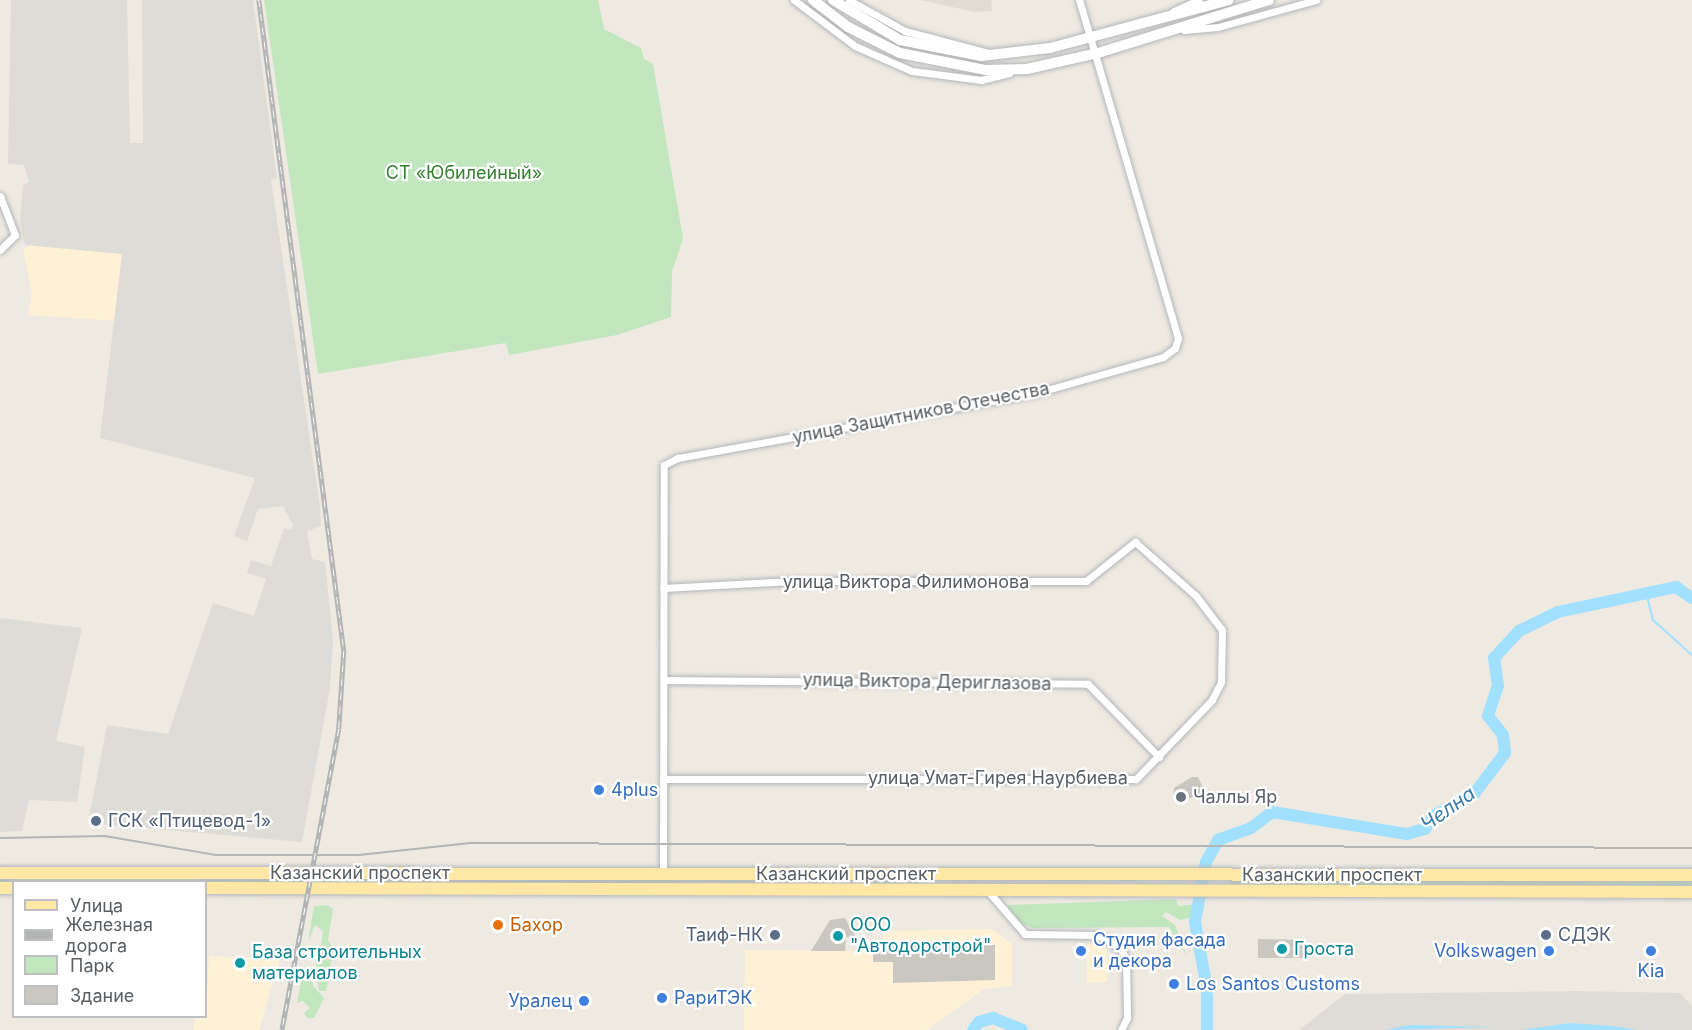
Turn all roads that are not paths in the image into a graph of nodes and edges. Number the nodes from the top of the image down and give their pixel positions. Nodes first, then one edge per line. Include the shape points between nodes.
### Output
1 (794, 0) edge
2 (813, 0) edge
3 (833, 0) edge
4 (849, 0) edge
5 (1079, 0) edge
6 (1199, 0) edge
7 (1229, 0) edge
8 (1269, 0) edge
9 (1316, 0) edge
10 (1115, 30) junction
11 (1161, 32) junction
12 (1091, 38) junction
13 (1095, 53) junction
14 (997, 55) junction
15 (1027, 69) junction
16 (0, 196) edge
17 (0, 250) edge
18 (1135, 542) joint
19 (663, 588) junction
20 (664, 680) junction
21 (1159, 757) junction
22 (663, 779) junction
23 (478, 872) junction
24 (0, 873) edge
25 (663, 874) junction
26 (1122, 874) junction
27 (1692, 875) edge
28 (207, 888) edge
29 (1121, 889) junction
30 (473, 890) junction
31 (987, 890) junction
32 (1692, 892) edge
33 (1121, 1030) edge

1 - 15 street via 855,46 912,71 981,80
2 - 15 main road via 848,27 900,53 955,67
3 - 14 main road via 900,40 956,54
4 - 14 street via 905,31
5 - 12 street
6 - 10 street
7 - 10 main road
8 - 11 main road
9 - 11 street via 1218,27
10 - 12 main road
11 - 13 main road
12 - 13 street
12 - 14 main road
13 - 15 main road
13 - 19 street, улица Защитников Отечества via 1178,338 1173,351 1036,393 678,458 662,470
16 - 17 street via 14,228 10,244
18 - 19 street, улица Виктора Филимонова via 1086,581 792,581
18 - 21 street, улица Умат-Гирея Наурбиева via 1196,596 1222,630 1221,682 1212,700
19 - 20 street
20 - 21 street, улица Виктора Дериглазова via 1088,684
20 - 22 street
21 - 22 street, улица Умат-Гирея Наурбиева via 1136,778
22 - 25 street
23 - 24 main road, Казанский проспект
23 - 25 main road, Казанский проспект
23 - 30 main road via 468,882
25 - 26 main road, Казанский проспект
26 - 27 main road, Казанский проспект
26 - 29 main road via 1134,881
28 - 30 main road, Казанский проспект
29 - 31 main road, Казанский проспект
29 - 32 main road, Казанский проспект
30 - 31 main road, Казанский проспект
31 - 33 street via 1025,934 1097,935 1120,948 1126,958 1127,1018

